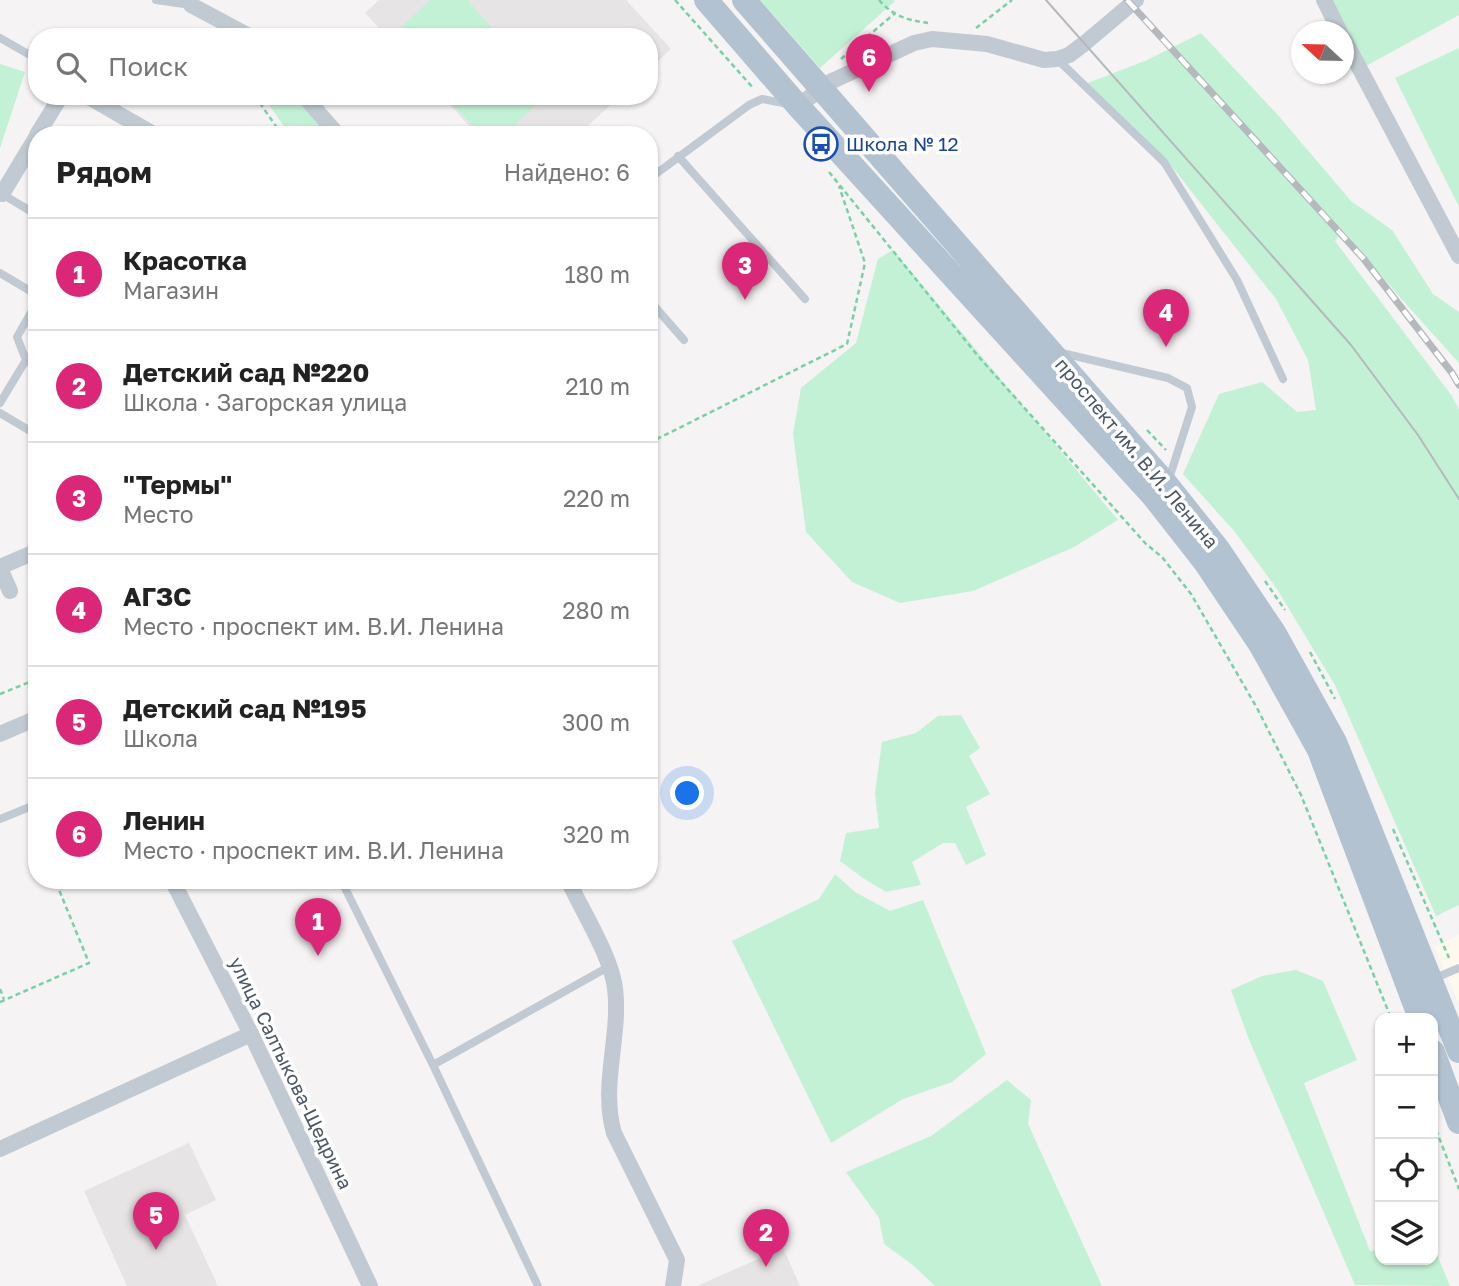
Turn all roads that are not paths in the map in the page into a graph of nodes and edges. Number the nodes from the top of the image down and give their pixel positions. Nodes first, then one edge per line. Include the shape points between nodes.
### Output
1 (156, 0) edge
2 (706, 0) edge
3 (744, 0) edge
4 (1136, 0) edge
5 (1324, 0) edge
6 (191, 5) joint
7 (1334, 21) edge
8 (234, 28) edge
9 (0, 38) edge
10 (28, 54) edge
11 (1354, 59) edge
12 (1057, 60) junction
13 (821, 87) junction
14 (55, 105) edge
15 (103, 105) edge
16 (312, 105) edge
17 (798, 106) junction
18 (43, 126) edge
19 (139, 126) edge
20 (330, 126) edge
21 (28, 150) edge
22 (678, 156) junction
23 (658, 172) edge
24 (1, 194) edge
25 (28, 210) edge
26 (1459, 256) edge
27 (0, 273) edge
28 (28, 290) edge
29 (805, 299) dead end
30 (658, 311) edge
31 (28, 318) edge
32 (684, 341) dead end
33 (1050, 351) junction
34 (26, 360) joint
35 (1283, 379) dead end
36 (2, 397) edge
37 (0, 413) edge
38 (28, 430) edge
39 (1167, 485) junction
40 (28, 555) edge
41 (0, 568) edge
42 (10, 591) dead end
43 (28, 722) edge
44 (0, 734) edge
45 (28, 807) edge
46 (0, 819) edge
47 (178, 889) edge
48 (345, 889) edge
49 (572, 889) edge
50 (610, 966) junction
51 (1459, 968) edge
52 (1432, 979) junction
53 (1418, 1013) edge
54 (251, 1034) junction
55 (1459, 1051) edge
56 (433, 1065) junction
57 (1438, 1065) edge
58 (1459, 1122) edge
59 (0, 1149) edge
60 (370, 1286) edge
61 (538, 1286) edge
62 (673, 1286) edge

1 - 6 lane
2 - 17 main road, проспект им. В.И. Ленина
3 - 13 main road, проспект им. В.И. Ленина
4 - 12 street
5 - 7 street
6 - 8 street
9 - 10 lane
11 - 26 street
12 - 13 street via 987,44 932,39
12 - 35 lane via 1164,162 1237,281
13 - 17 street
13 - 33 main road, проспект им. В.И. Ленина
14 - 18 street
15 - 19 street
16 - 20 street
17 - 22 lane via 762,99
17 - 53 main road, проспект им. В.И. Ленина via 1154,497 1205,562 1260,644 1319,750
21 - 24 street
22 - 23 lane
22 - 29 lane
24 - 25 lane
27 - 28 lane
30 - 32 lane
31 - 34 lane via 17,337
33 - 39 main road, проспект им. В.И. Ленина
33 - 39 lane via 1168,378 1187,388 1192,407
34 - 36 lane
37 - 38 lane
39 - 52 main road, проспект им. В.И. Ленина via 1218,549 1275,634 1335,742
40 - 41 street
41 - 42 street
43 - 44 street
45 - 46 lane
47 - 54 street, улица Салтыкова-Щедрина
48 - 56 lane
49 - 50 street
50 - 56 lane
50 - 62 street via 615,989 610,1119 677,1260
51 - 52 lane
52 - 55 main road, проспект им. В.И. Ленина
54 - 59 street
54 - 60 street, улица Салтыкова-Щедрина
56 - 61 lane
57 - 58 main road

